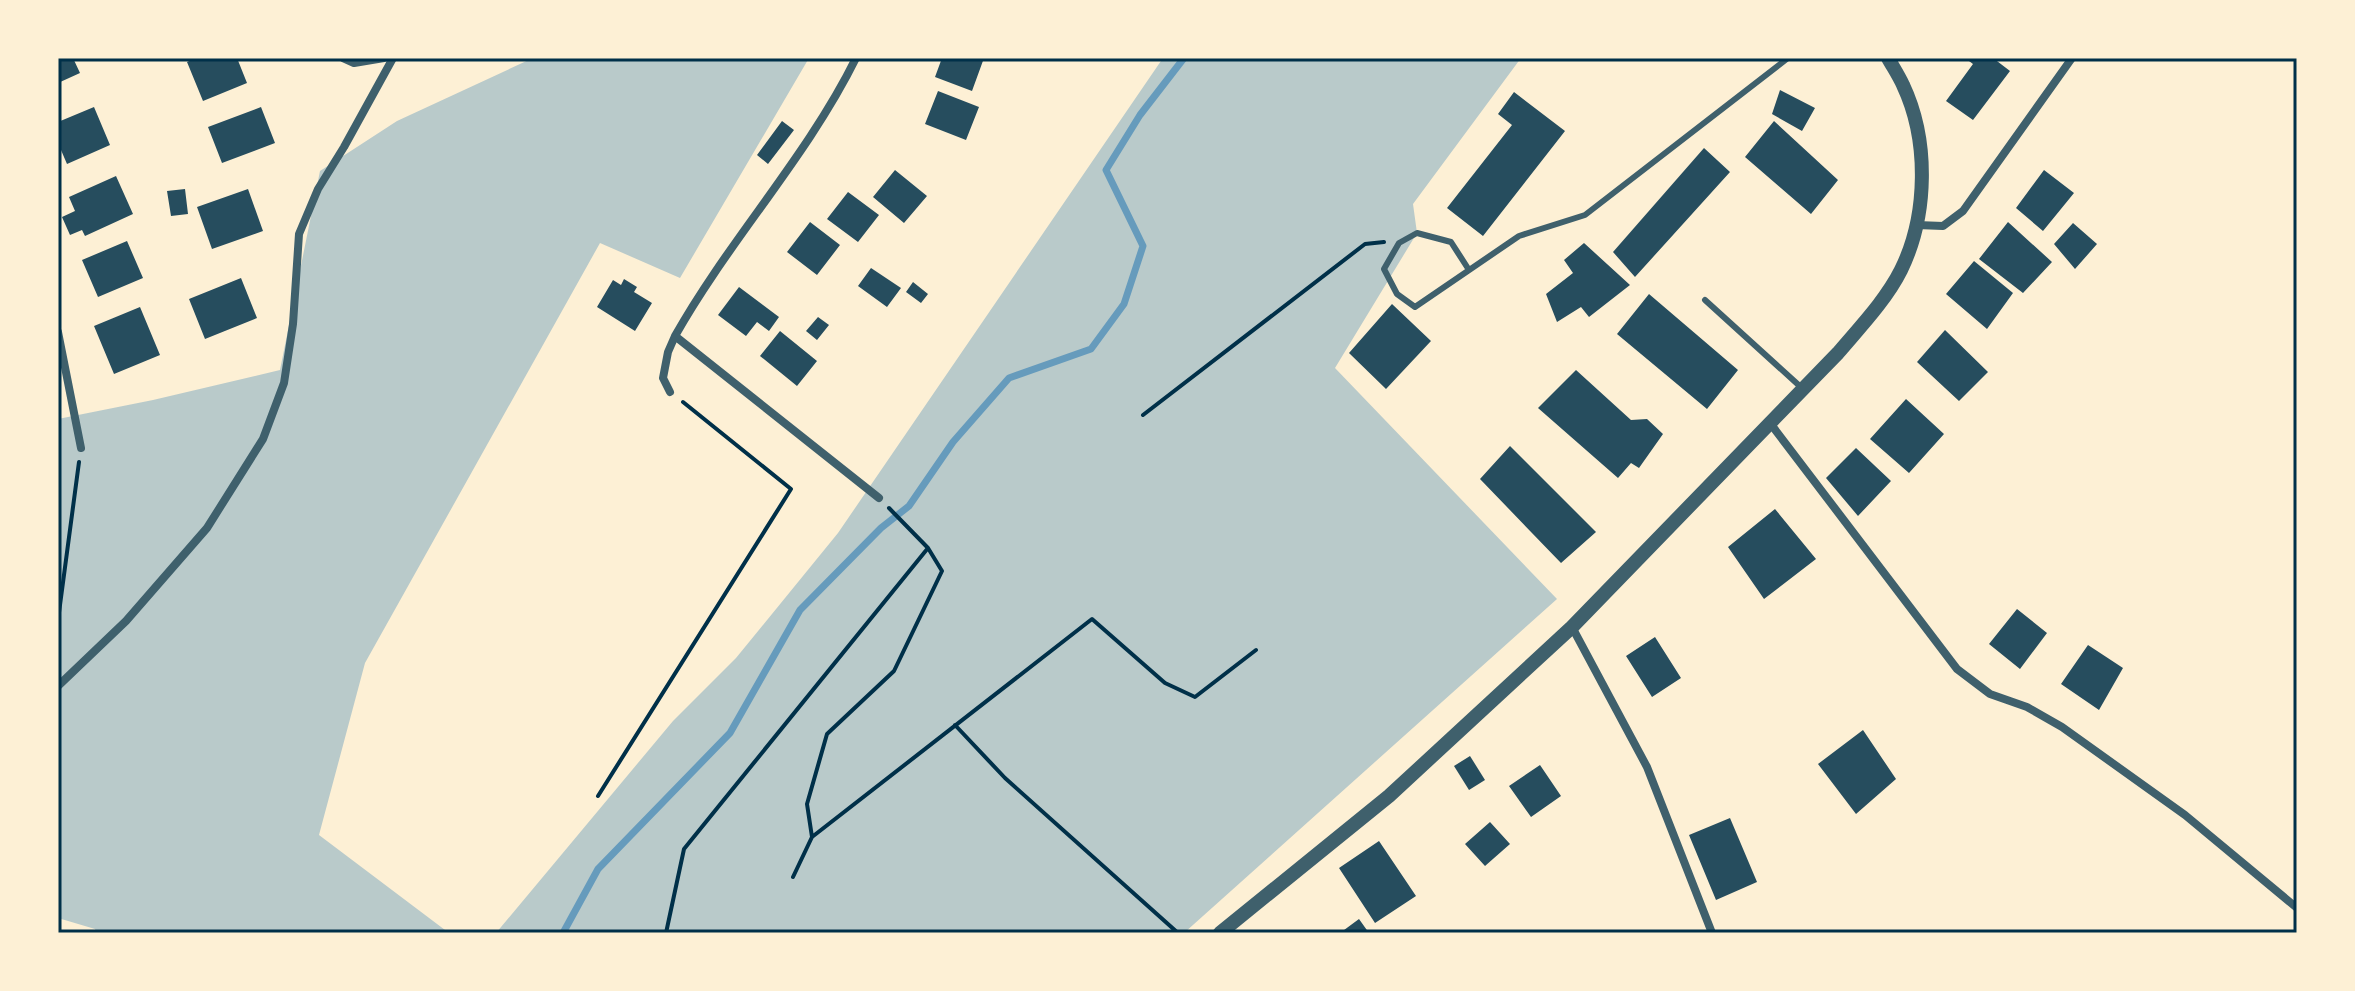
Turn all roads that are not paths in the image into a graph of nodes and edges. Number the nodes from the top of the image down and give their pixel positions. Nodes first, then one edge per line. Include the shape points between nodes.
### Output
1 (343, 58) edge
2 (384, 58) edge
3 (393, 58) edge
4 (856, 58) edge
5 (1788, 58) edge
6 (1888, 58) edge
7 (2072, 58) edge
8 (1917, 225) junction
9 (1469, 270) junction
10 (1705, 300) dead end
11 (58, 332) edge
12 (675, 336) junction
13 (1803, 389) junction
14 (670, 392) road end
15 (1770, 423) junction
16 (81, 448) road end
17 (879, 498) road end
18 (1572, 627) junction
19 (58, 686) edge
20 (2297, 908) edge
21 (1220, 933) edge
22 (1712, 933) edge

1 - 2 street via 354,63
3 - 19 street via 318,189 299,234 284,383 263,439 207,528 126,621
4 - 12 street via 819,123
5 - 9 lane via 1585,215 1519,236
6 - 8 street via 1916,121 1921,155
7 - 8 street via 1963,211 1943,226
8 - 13 street via 1890,287
9 - 9 lane via 1415,307 1397,294 1384,269 1399,243 1417,233 1451,242
10 - 13 lane
11 - 16 street
12 - 14 street via 663,378
12 - 17 street
13 - 15 street
15 - 18 street
15 - 20 street via 1957,669 1990,694 2027,707 2088,745 2185,815
18 - 21 street via 1389,796
18 - 22 street via 1647,767

